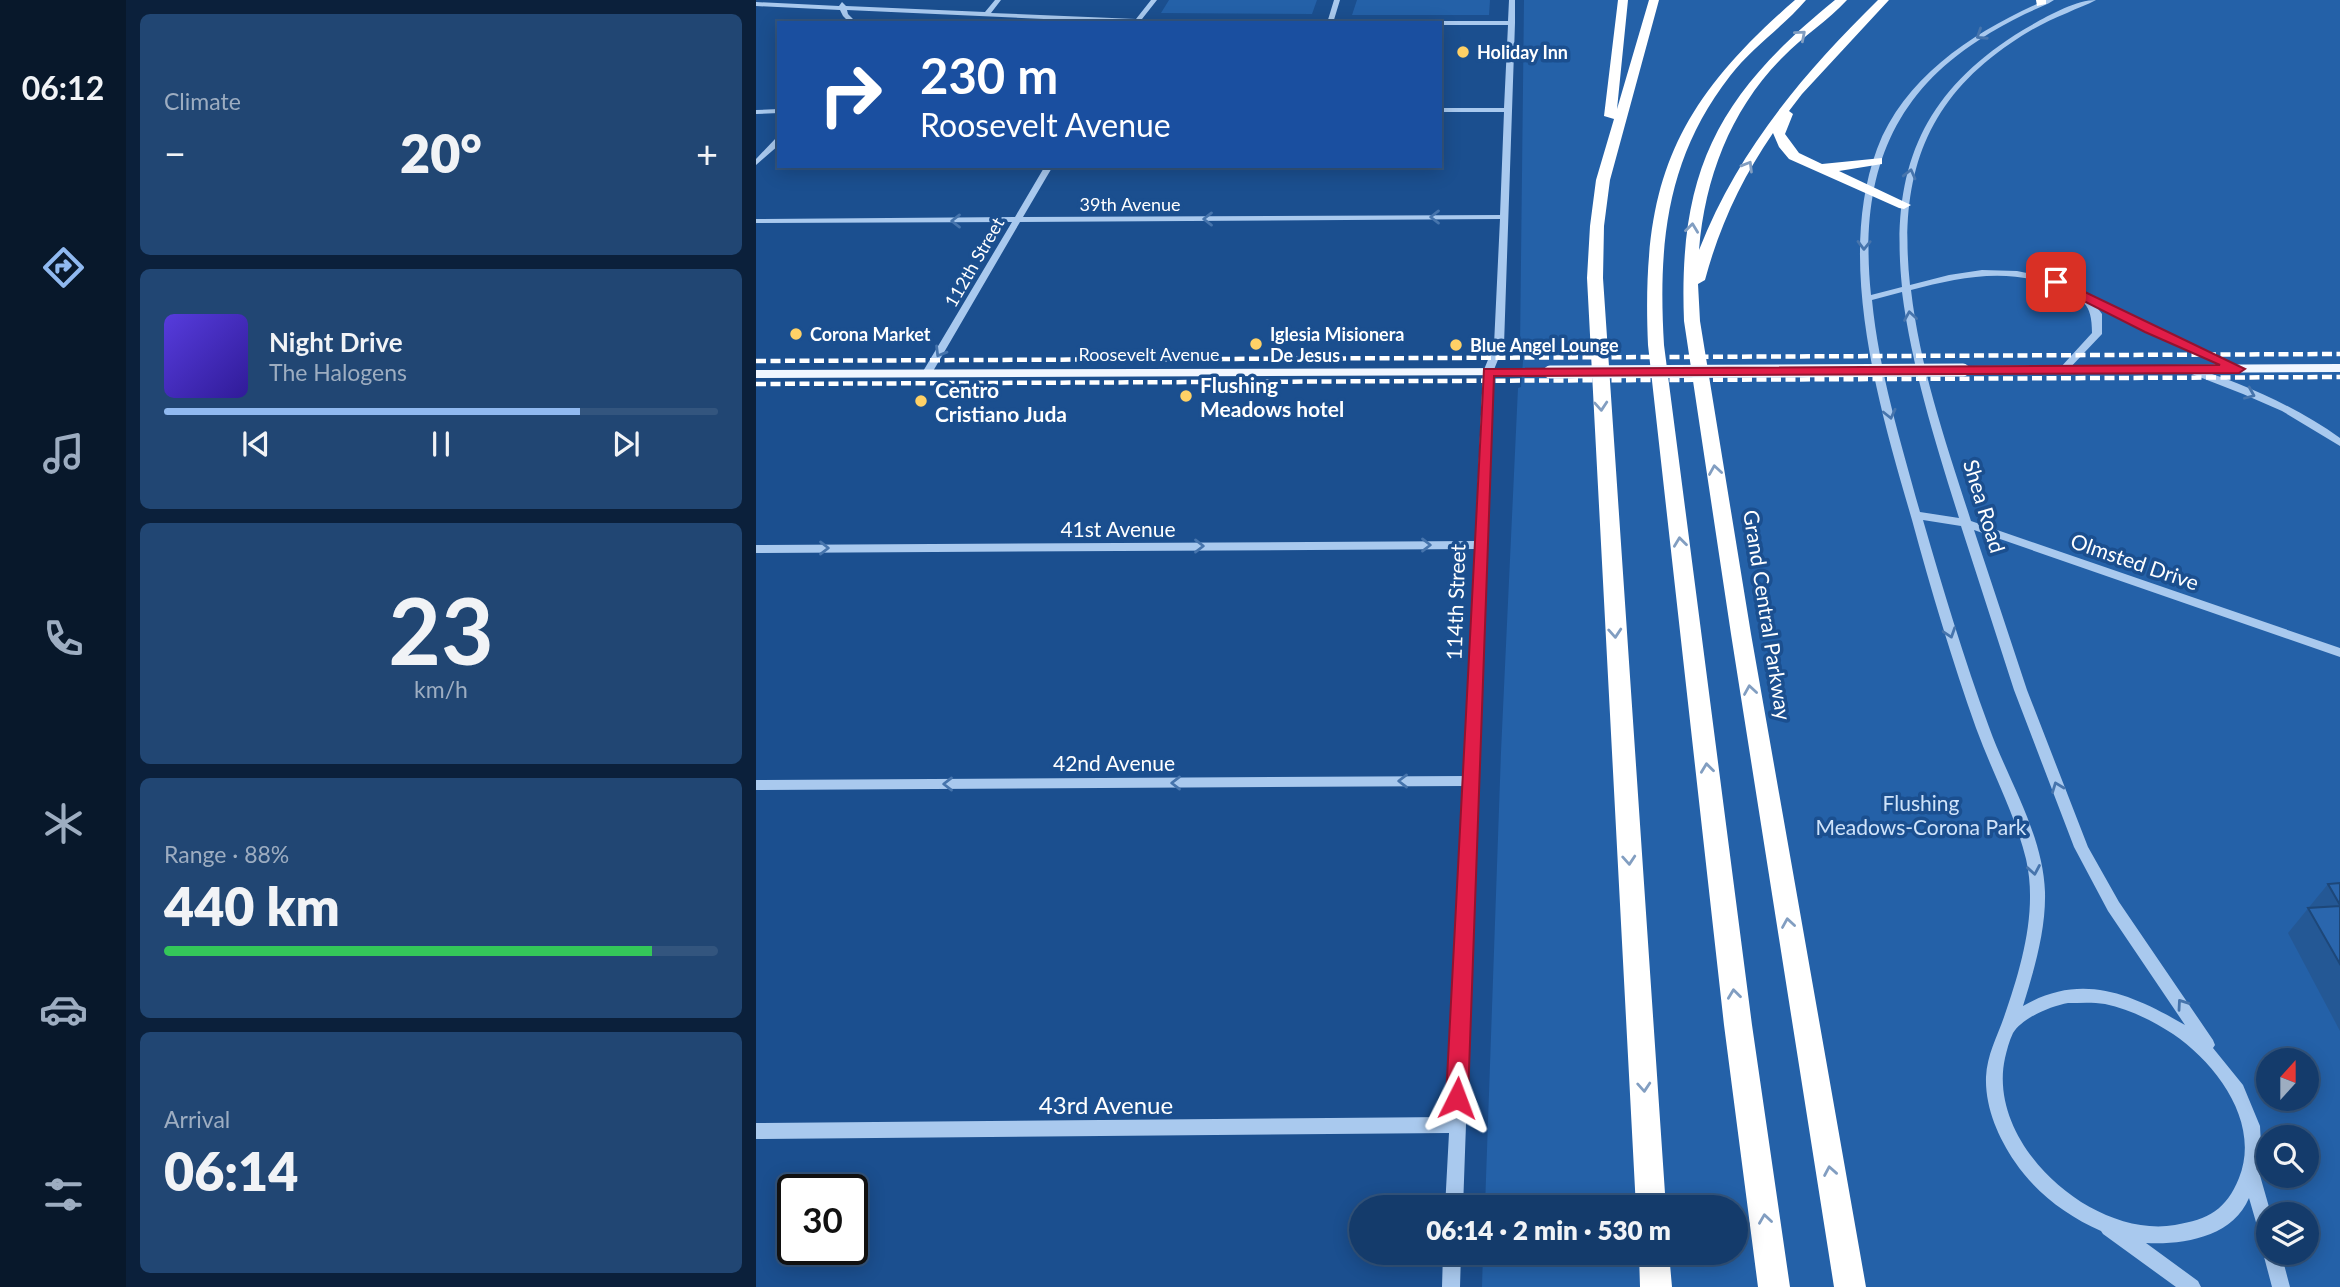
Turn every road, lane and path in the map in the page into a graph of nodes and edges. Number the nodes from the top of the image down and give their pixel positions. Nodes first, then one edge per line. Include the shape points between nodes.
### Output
1 (841, 0) edge
2 (998, 0) edge
3 (1154, 0) edge
4 (1337, 0) edge
5 (1512, 0) edge
6 (1623, 0) edge
7 (1654, 0) edge
8 (1801, 0) edge
9 (1842, 0) edge
10 (1884, 0) edge
11 (2093, 0) edge
12 (2044, 1) edge
13 (1898, 2) dead end
14 (756, 4) edge
15 (843, 8) junction
16 (904, 11) junction
17 (986, 15) junction
18 (897, 18) dead end
19 (852, 21) edge
20 (1115, 21) edge
21 (1138, 21) edge
22 (1331, 21) edge
23 (1442, 23) edge
24 (1511, 23) junction
25 (1839, 46) junction
26 (1801, 88) junction
27 (1442, 110) edge
28 (1508, 110) junction
29 (756, 111) edge
30 (777, 111) edge
31 (777, 142) edge
32 (1877, 160) junction
33 (756, 163) edge
34 (1810, 165) junction
35 (1048, 168) edge
36 (1603, 180) junction
37 (1869, 191) junction
38 (1904, 205) junction
39 (1504, 217) junction
40 (1017, 220) junction
41 (756, 221) edge
42 (1906, 290) junction
43 (2080, 293) junction
44 (1867, 299) junction
45 (1692, 321) junction
46 (2340, 368) edge
47 (2186, 369) junction
48 (2239, 369) junction
49 (2063, 370) junction
50 (1488, 372) junction
51 (927, 373) junction
52 (756, 374) edge
53 (2340, 443) edge
54 (1916, 515) junction
55 (1966, 523) junction
56 (1480, 545) junction
57 (756, 549) edge
58 (2340, 653) edge
59 (1472, 780) junction
60 (756, 785) edge
61 (2008, 1026) junction
62 (2217, 1062) junction
63 (1456, 1125) junction
64 (756, 1131) edge
65 (2251, 1174) junction
66 (1454, 1195) edge
67 (1650, 1195) edge
68 (2259, 1202) edge
69 (2100, 1222) junction
70 (1452, 1265) edge
71 (1655, 1265) edge
72 (2275, 1265) edge
73 (1451, 1287) edge
74 (1656, 1287) edge
75 (1774, 1287) edge
76 (1850, 1287) edge
77 (2192, 1287) edge
78 (2281, 1287) edge

1 - 15 street
2 - 17 street
3 - 21 street
4 - 22 street
5 - 24 street, 114th Street
6 - 36 highway
7 - 36 highway
75 -> 8 highway via 1656,345 1653,268 1665,187 1699,109 1738,56
45 -> 9 highway, Grand Central Parkway via 1692,230 1701,184 1716,143 1760,75
10 - 25 highway
38 -> 11 street, Shea Road via 1923,136 1961,80 2021,33
12 -> 32 street via 1981,35 1933,73 1898,116
13 - 25 highway
14 - 15 street
15 - 16 street
15 - 19 street
16 - 17 street
16 - 18 street
17 - 20 street
23 - 24 street
24 - 28 street, 114th Street
25 - 26 highway
26 - 34 highway via 1779,134 1789,152
45 -> 26 highway via 1700,264 1714,227 1770,130
27 - 28 street
28 - 39 street, 114th Street
29 - 30 street
31 - 33 street
32 - 34 highway via 1848,167
32 - 37 street
34 - 37 highway
35 - 40 street, 112th Street
36 -> 67 highway via 1595,260 1597,338
37 - 38 highway
37 -> 44 street via 1863,251
38 - 42 street, Shea Road
39 -> 40 street, 39th Avenue
39 - 50 street, 114th Street via 1499,345
40 -> 41 street, 39th Avenue
40 -> 51 street, 112th Street
42 - 43 street via 1999,272 2043,278
42 - 44 street
55 -> 42 street, Shea Road via 1916,350
43 - 48 street via 2140,326
43 - 49 street via 2097,314 2098,328 2093,340
44 -> 54 street
76 -> 45 highway, Grand Central Parkway
46 - 48 main road, Roosevelt Avenue
47 - 48 main road, Roosevelt Avenue
47 - 49 main road, Roosevelt Avenue
47 -> 53 street via 2281,407
49 - 50 main road, Roosevelt Avenue, bridge
50 - 51 main road, Roosevelt Avenue
50 - 56 street, 114th Street
51 - 52 main road, Roosevelt Avenue
54 - 55 street, Olmsted Drive
54 -> 61 street via 1955,649 2035,870 2034,927
55 - 58 street, Olmsted Drive
62 -> 55 street, Shea Road via 2085,856 2029,714
57 -> 56 street, 41st Avenue
56 - 59 street, 114th Street
59 -> 60 street, 42nd Avenue
59 - 63 street, 114th Street
61 - 62 street via 2043,1002 2067,996 2109,997 2170,1021
61 - 69 street via 1994,1075 2002,1122 2033,1172 2051,1190
62 - 65 street via 2245,1108 2251,1132
63 - 64 street, 43rd Avenue
63 - 66 street, 114th Street
65 - 68 street
65 - 69 street via 2239,1200 2224,1216 2188,1233 2145,1235
69 - 77 street
70 - 73 street
71 - 74 highway
72 - 78 street

